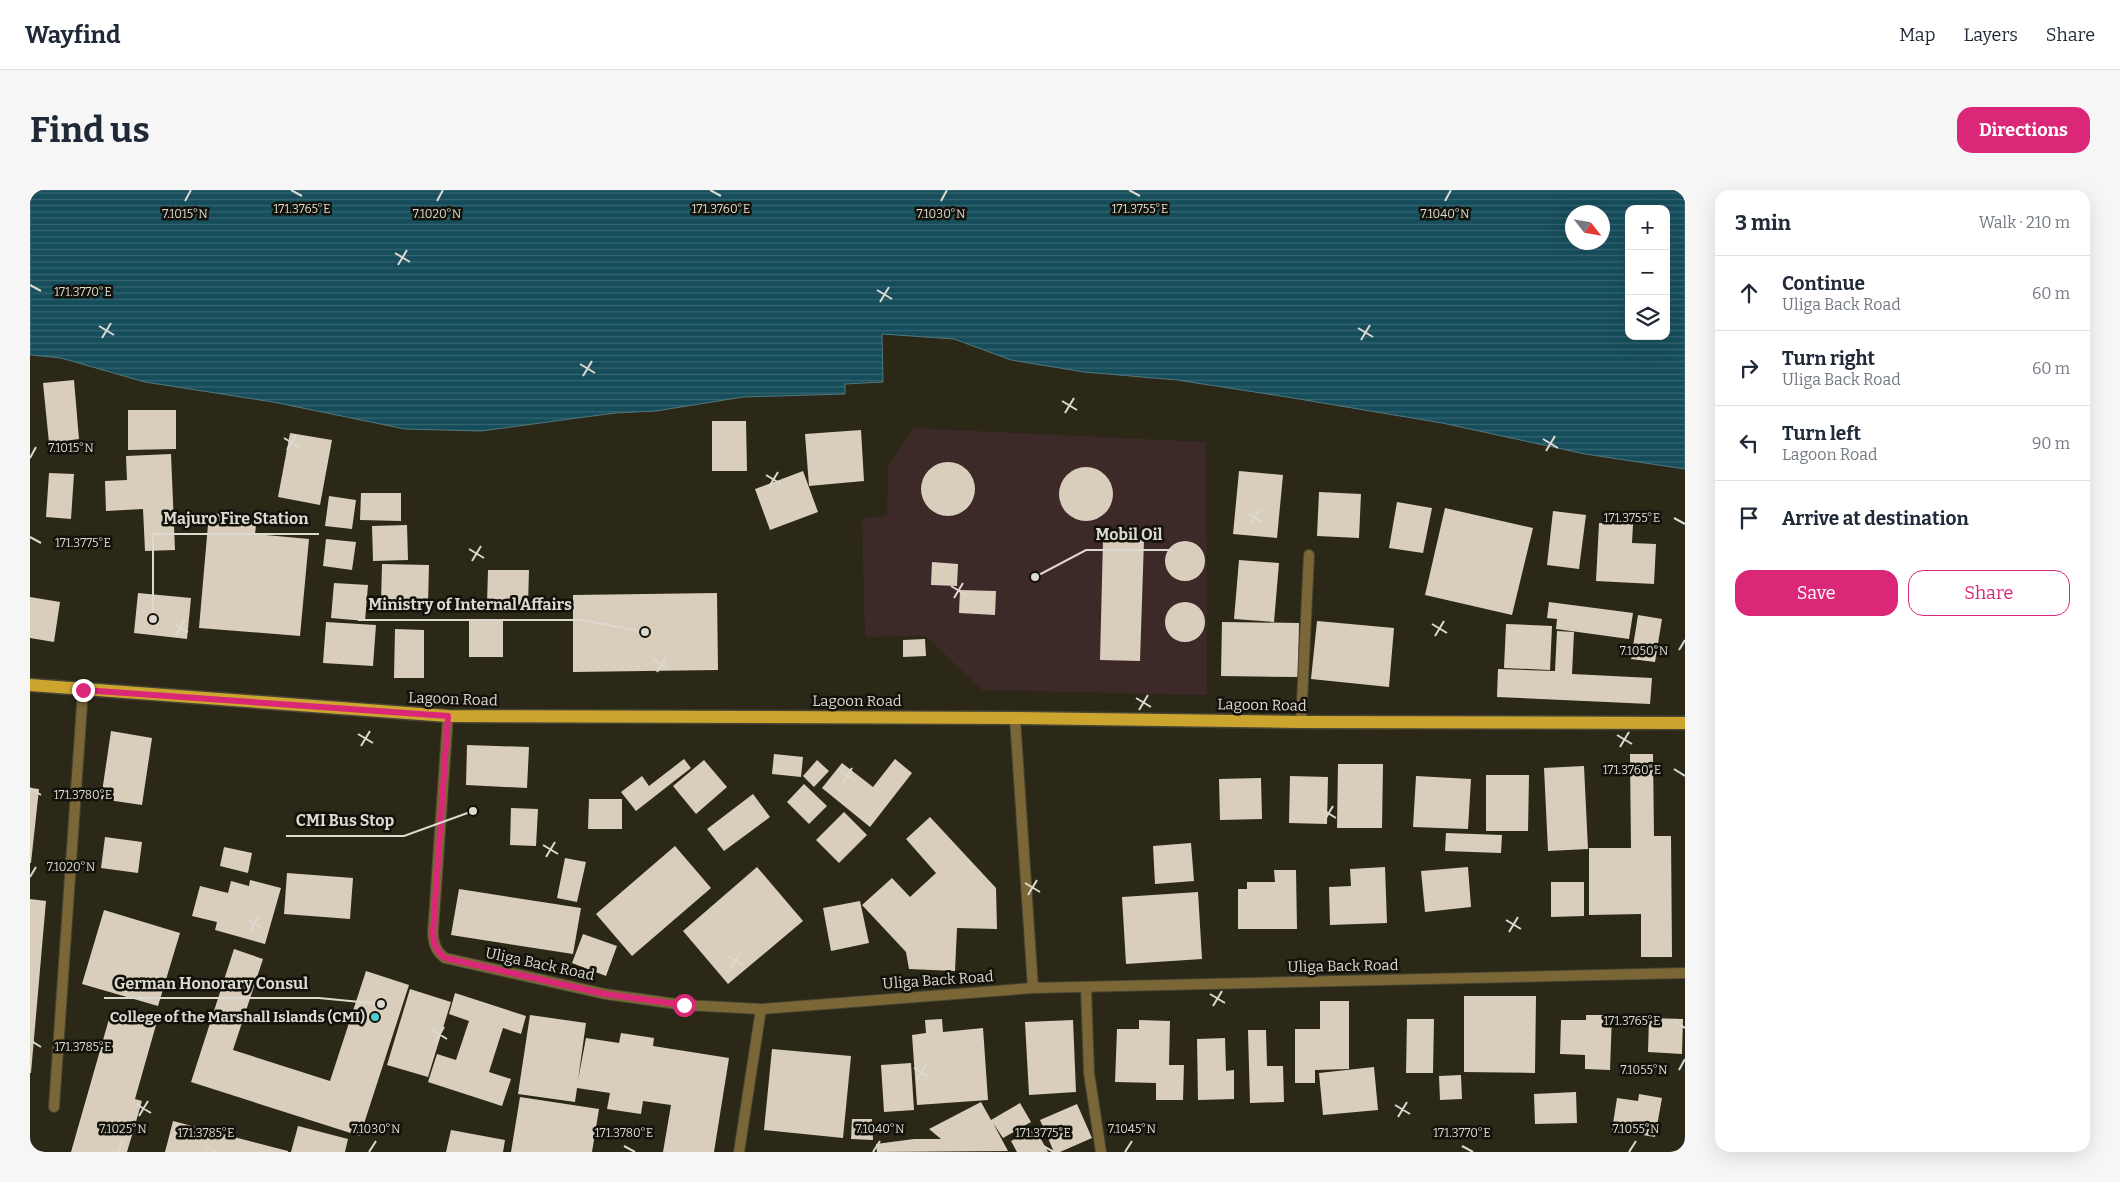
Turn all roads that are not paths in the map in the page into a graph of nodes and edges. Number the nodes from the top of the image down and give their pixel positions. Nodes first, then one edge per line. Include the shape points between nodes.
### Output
1 (1309, 555) dead end
2 (30, 684) edge
3 (83, 690) junction
4 (448, 716) junction
5 (1015, 718) junction
6 (1301, 722) junction
7 (1685, 723) edge
8 (1685, 973) edge
9 (1086, 987) junction
10 (1033, 988) junction
11 (761, 1009) junction
12 (54, 1108) dead end
13 (739, 1152) edge
14 (1101, 1152) edge

1 - 6 street
2 - 3 main road, Lagoon Road
3 - 4 main road, Lagoon Road
3 - 12 street
4 - 5 main road, Lagoon Road
4 - 11 street, Uliga Back Road via 433,932 440,955 605,994 684,1005
5 - 6 main road, Lagoon Road
5 - 10 street
6 - 7 main road, Lagoon Road
8 - 9 street, Uliga Back Road
9 - 10 street, Uliga Back Road
9 - 14 street via 1089,1072
10 - 11 street, Uliga Back Road
11 - 13 street

